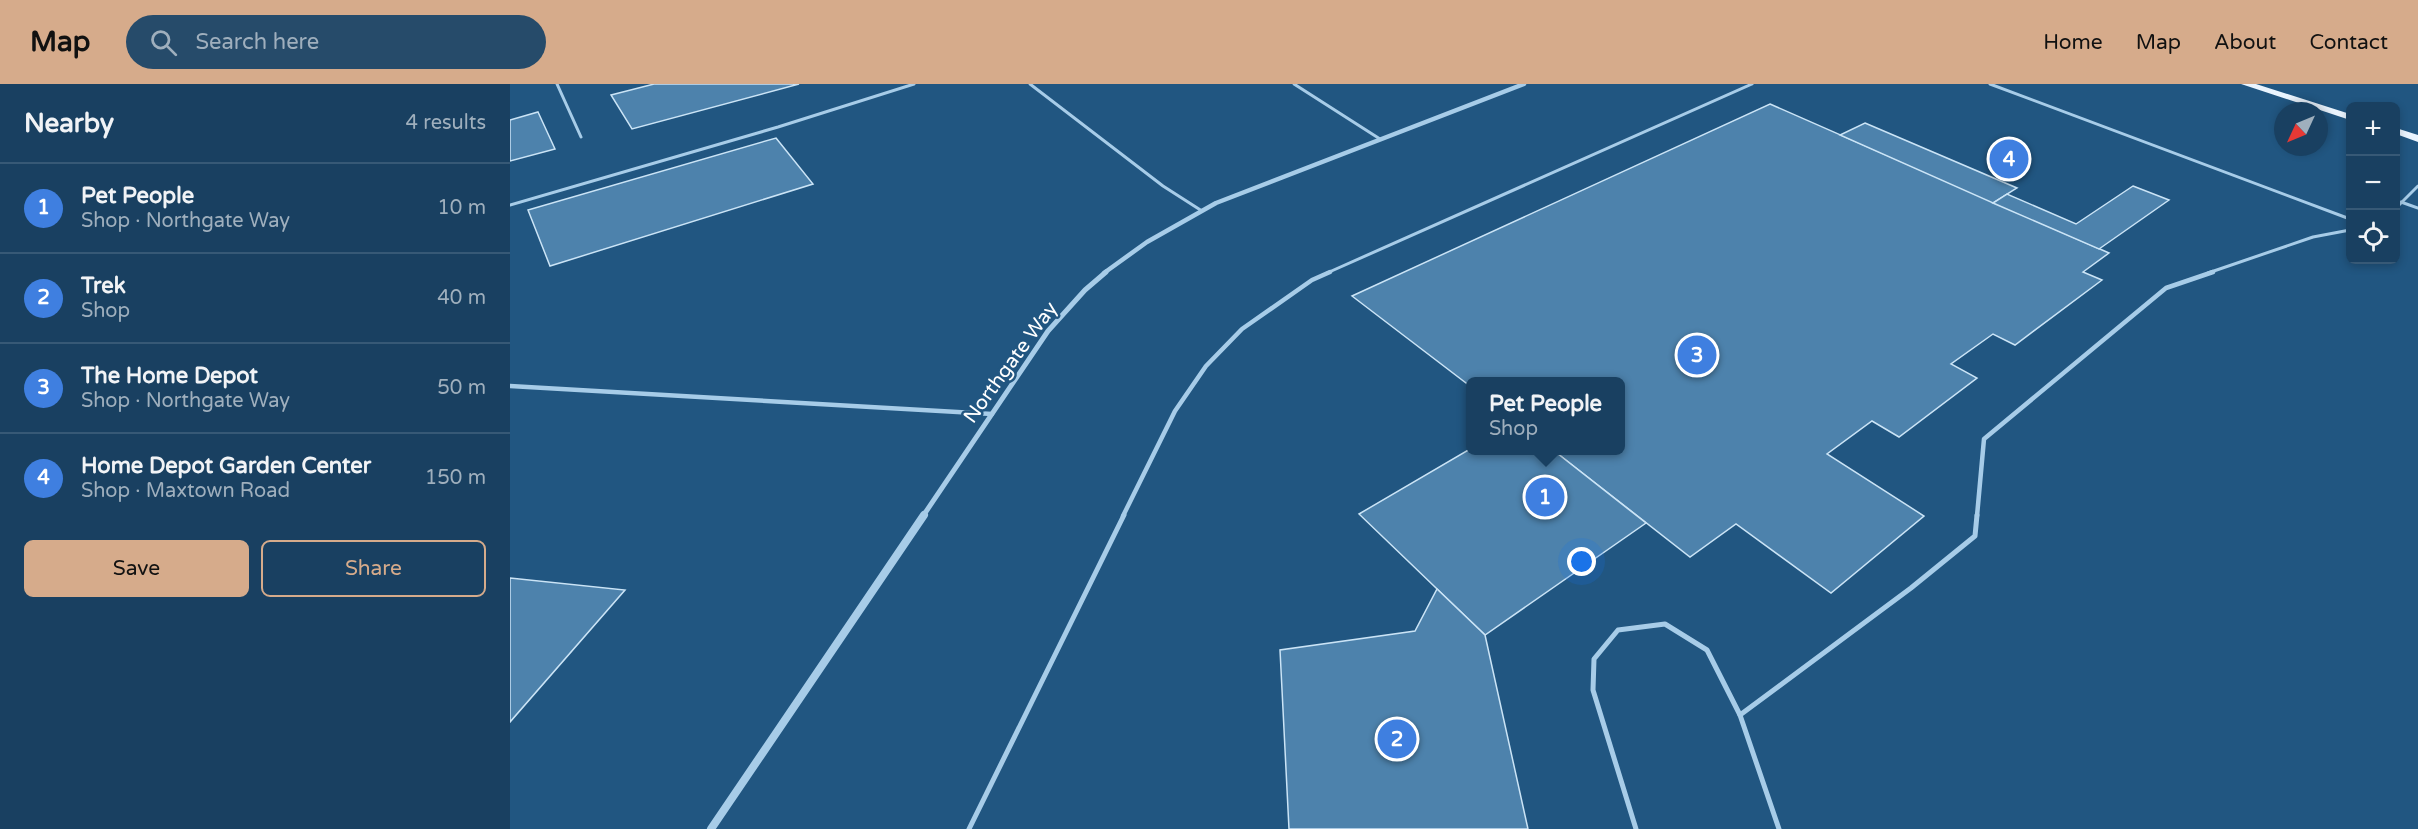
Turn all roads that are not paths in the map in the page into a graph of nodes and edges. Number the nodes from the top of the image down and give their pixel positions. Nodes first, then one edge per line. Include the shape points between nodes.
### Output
1 (557, 84) edge
2 (914, 84) edge
3 (1030, 84) edge
4 (1294, 84) edge
5 (1524, 84) edge
6 (1752, 84) edge
7 (1990, 84) edge
8 (2246, 84) edge
9 (2346, 116) edge
10 (2400, 132) edge
11 (581, 137) dead end
12 (1380, 139) junction
13 (2418, 139) edge
14 (2418, 186) edge
15 (2401, 202) joint
16 (510, 205) edge
17 (2418, 208) edge
18 (1202, 211) junction
19 (2346, 218) edge
20 (2346, 231) edge
21 (510, 386) edge
22 (992, 414) junction
23 (1740, 715) junction
24 (711, 829) edge
25 (969, 829) edge
26 (1636, 829) edge
27 (1779, 829) edge

1 - 11 lane
2 - 16 lane
3 - 18 lane via 1163,186
4 - 12 lane
5 - 12 street, Northgate Way
6 - 25 lane via 1312,280 1242,329 1206,366 1175,411
7 - 19 lane
8 - 9 main road
10 - 13 main road
12 - 18 street, Northgate Way
14 - 15 lane
15 - 17 lane
18 - 22 street, Northgate Way via 1125,257 1085,291 1048,331
20 - 23 lane via 2313,237 2166,288 1984,439 1975,536
21 - 22 lane
22 - 24 street, Northgate Way
23 - 26 lane via 1707,650 1665,624 1618,630 1594,659 1593,690
23 - 27 lane

